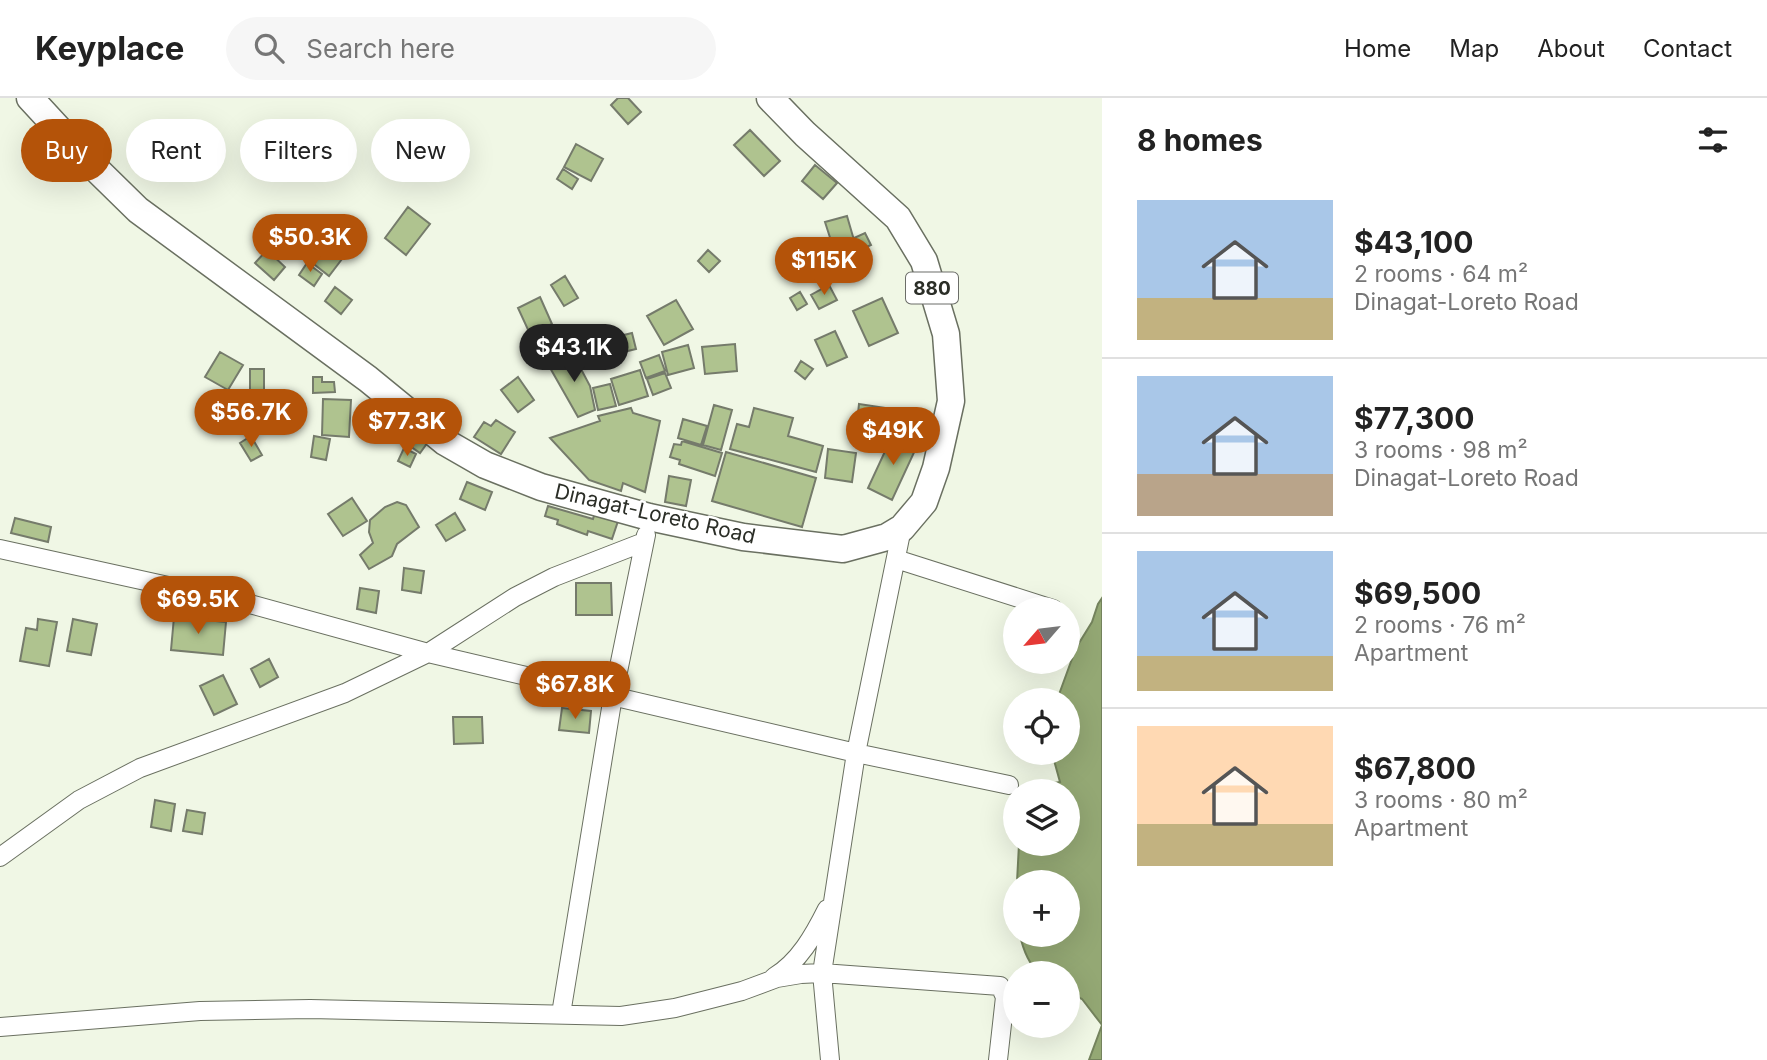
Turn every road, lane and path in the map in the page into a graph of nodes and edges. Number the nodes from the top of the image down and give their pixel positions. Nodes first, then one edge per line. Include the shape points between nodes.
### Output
1 (30, 98) edge
2 (770, 98) edge
3 (902, 528) junction
4 (647, 530) junction
5 (0, 550) edge
6 (896, 559) junction
7 (1015, 597) edge
8 (428, 653) junction
9 (613, 696) junction
10 (856, 753) junction
11 (1003, 784) edge
12 (0, 857) edge
13 (835, 887) junction
14 (822, 973) junction
15 (761, 984) junction
16 (561, 1014) junction
17 (0, 1027) edge
18 (830, 1060) edge
19 (998, 1060) edge

1 - 4 main road, Dinagat-Loreto Road / 880 via 138,210 368,379 445,442 485,465
2 - 3 main road, Dinagat-Loreto Road / 880 via 898,218 924,261 946,334 951,401 924,502
3 - 4 main road, Dinagat-Loreto Road / 880 via 843,549
3 - 6 street
4 - 8 street via 515,597
4 - 9 street
5 - 8 street via 250,604
6 - 7 street
6 - 10 street
8 - 9 street
8 - 12 street via 345,693 140,768 79,800
9 - 10 street
9 - 16 street
10 - 11 street
10 - 13 street
13 - 14 street
13 - 15 street via 814,935 785,970
14 - 15 street
14 - 18 street
14 - 19 street via 1000,986 1005,997
15 - 16 street via 676,1008 621,1016
16 - 17 street via 310,1009

